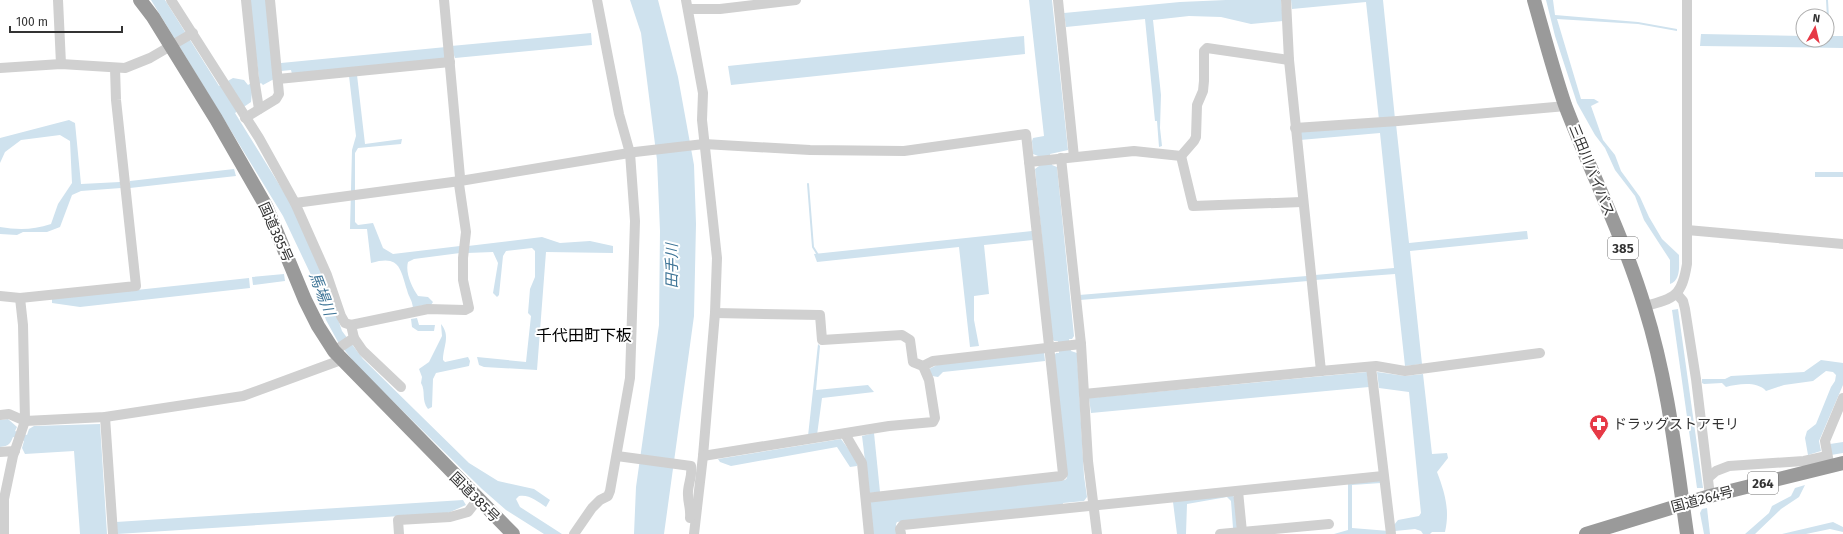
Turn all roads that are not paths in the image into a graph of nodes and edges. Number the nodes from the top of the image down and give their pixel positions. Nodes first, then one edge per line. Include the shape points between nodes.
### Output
1 (58, 0) edge
2 (140, 0) edge
3 (172, 0) edge
4 (246, 0) edge
5 (270, 0) edge
6 (444, 0) edge
7 (597, 0) edge
8 (796, 0) edge
9 (1058, 0) edge
10 (1286, 0) edge
11 (1534, 0) edge
12 (1687, 0) edge
13 (688, 5) edge
14 (192, 34) junction
15 (173, 45) junction
16 (1289, 60) junction
17 (450, 62) junction
18 (62, 64) junction
19 (0, 68) edge
20 (115, 68) junction
21 (278, 79) junction
22 (1566, 106) junction
23 (259, 109) junction
24 (243, 114) junction
25 (1295, 128) junction
26 (701, 145) junction
27 (633, 153) junction
28 (1181, 156) junction
29 (1074, 157) junction
30 (1057, 159) junction
31 (1033, 161) junction
32 (460, 181) junction
33 (1302, 202) junction
34 (295, 203) junction
35 (1687, 230) junction
36 (1843, 244) edge
37 (1677, 294) junction
38 (0, 296) edge
39 (20, 298) junction
40 (1645, 306) junction
41 (716, 313) junction
42 (351, 325) junction
43 (353, 339) junction
44 (1077, 345) junction
45 (1053, 348) junction
46 (338, 352) junction
47 (1540, 353) dead end
48 (923, 366) junction
49 (1371, 367) junction
50 (1321, 371) junction
51 (401, 387) dead end
52 (1084, 394) junction
53 (1843, 398) edge
54 (0, 415) edge
55 (105, 417) junction
56 (25, 421) junction
57 (845, 434) junction
58 (14, 451) junction
59 (0, 452) edge
60 (620, 456) junction
61 (703, 456) junction
62 (1828, 461) junction
63 (1843, 463) edge
64 (1384, 476) junction
65 (1708, 478) junction
66 (1238, 491) junction
67 (1710, 496) junction
68 (866, 498) junction
69 (478, 499) junction
70 (1683, 504) junction
71 (1092, 506) junction
72 (1329, 524) dead end
73 (1242, 532) junction
74 (4, 534) edge
75 (113, 534) edge
76 (399, 534) edge
77 (513, 534) edge
78 (574, 534) edge
79 (689, 534) edge
80 (694, 534) edge
81 (870, 534) edge
82 (901, 534) edge
83 (1097, 534) edge
84 (1220, 534) edge
85 (1391, 534) edge
86 (1586, 534) edge
87 (1687, 534) edge

1 - 18 street
2 - 15 highway, 国道385号
3 - 14 street
4 - 23 street
5 - 21 street
6 - 17 street
7 - 27 street via 619,114
8 - 13 street via 720,9
9 - 29 street
10 - 16 street
11 - 22 highway, 三田川バイパス / 385 via 1552,68
12 - 35 street
13 - 26 street via 703,93
14 - 15 street
14 - 24 street
15 - 20 street via 125,68
15 - 46 highway, 国道385号 via 266,206 318,326
16 - 25 street
16 - 28 street via 1207,48 1204,51 1203,86 1197,105 1196,137
17 - 21 street
17 - 32 street
18 - 19 street
18 - 20 street
20 - 39 street via 116,100 136,286
21 - 23 street via 279,94 276,99
22 - 25 street
22 - 40 highway, 三田川バイパス / 385
23 - 24 street
24 - 34 street
25 - 33 street
26 - 27 street
26 - 31 street via 904,151 1026,134
26 - 41 street via 714,224 717,258
27 - 32 street
27 - 60 street via 633,318 630,378
28 - 29 street via 1134,152
28 - 33 street via 1193,206
29 - 30 street
30 - 31 street
30 - 44 street
31 - 45 street
32 - 34 street
32 - 42 street via 466,232 463,280 469,308 428,310
33 - 50 street
34 - 42 street via 327,275 341,316 345,323
35 - 36 street
35 - 37 street via 1687,264
37 - 40 street via 1670,299
37 - 65 street via 1683,301 1686,314
38 - 39 street
39 - 56 street
40 - 70 highway, 三田川バイパス / 385 via 1667,397
41 - 48 street via 820,315 822,340 902,335 910,340 913,362
41 - 61 street
42 - 43 street
43 - 46 street
43 - 51 street
44 - 45 street
44 - 52 street
45 - 48 street via 932,361
45 - 68 street via 1063,474 1061,476
46 - 55 street via 243,396
46 - 69 highway, 国道385号
47 - 49 street via 1405,371
48 - 57 street via 929,380 935,418 933,422
49 - 50 street
49 - 64 street
50 - 52 street
52 - 71 street
53 - 62 street via 1825,441
54 - 56 street via 9,414
55 - 56 street
55 - 75 street
56 - 58 street
57 - 61 street
57 - 68 street via 862,463
58 - 59 street
58 - 74 street via 4,499
60 - 78 street via 608,496 592,508
60 - 79 street via 691,466 688,496 691,507
61 - 80 street
62 - 63 highway, 国道264号 / 264
62 - 65 street via 1729,466 1716,471
62 - 67 highway, 国道264号 / 264
64 - 66 street
64 - 85 street
65 - 67 street
66 - 71 street
66 - 73 street
67 - 70 highway, 国道264号 / 264
68 - 81 street
69 - 76 street via 468,512 450,517 398,520
69 - 77 highway, 国道385号
70 - 86 highway, 国道264号 / 264
70 - 87 highway, 385
71 - 82 street via 903,525 900,529
71 - 83 street
72 - 73 street
73 - 84 street

